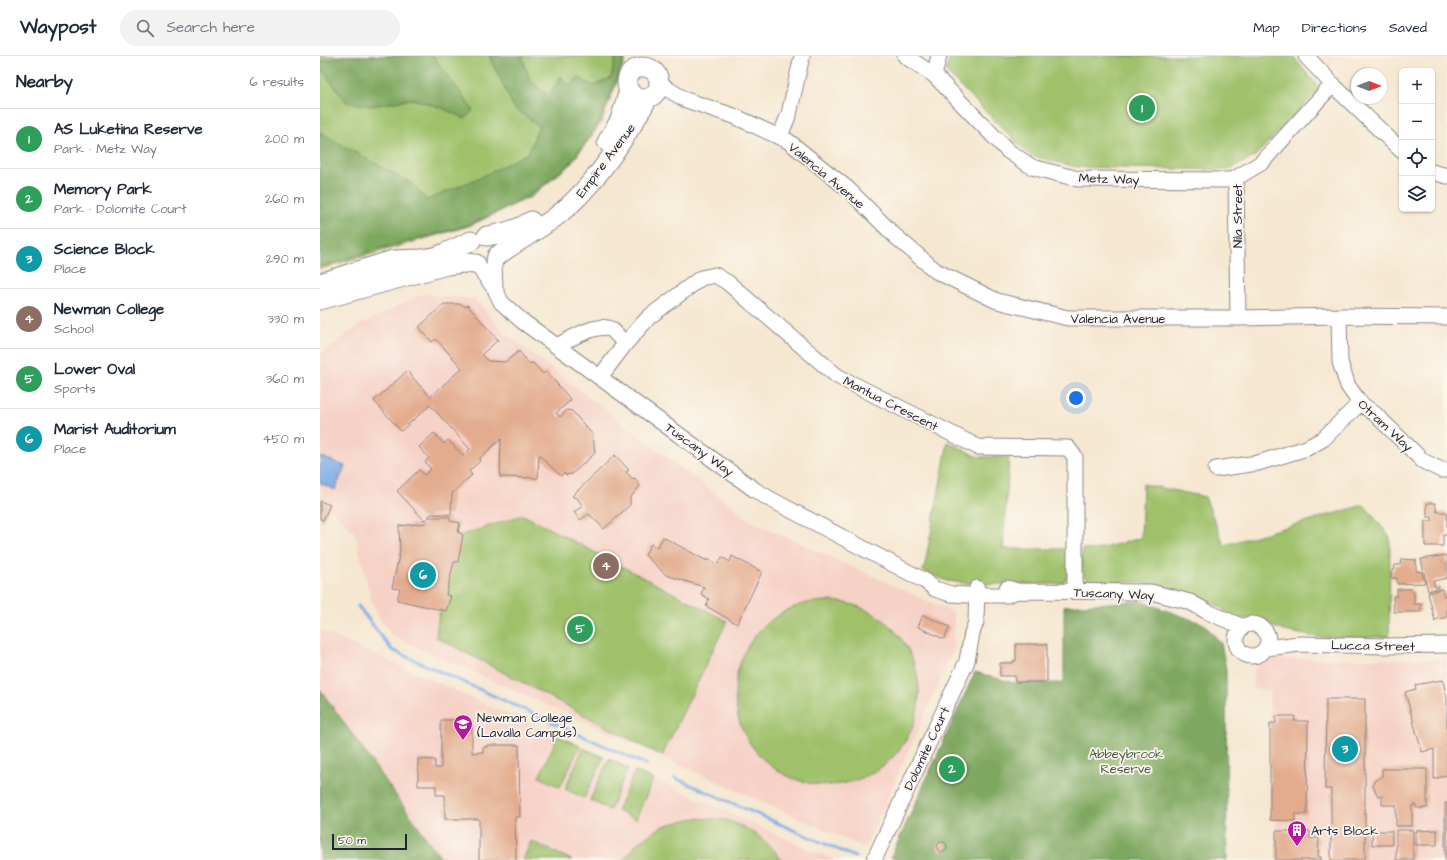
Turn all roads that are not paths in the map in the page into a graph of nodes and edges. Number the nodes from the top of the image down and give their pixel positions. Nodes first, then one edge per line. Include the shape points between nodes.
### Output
1 (802, 56) edge
2 (905, 56) edge
3 (939, 56) edge
4 (1306, 56) edge
5 (638, 62) edge
6 (934, 75) junction
7 (650, 83) edge
8 (1333, 84) junction
9 (780, 136) junction
10 (1399, 148) edge
11 (1435, 173) edge
12 (1447, 176) edge
13 (1236, 178) junction
14 (479, 239) junction
15 (486, 261) junction
16 (320, 283) edge
17 (320, 300) edge
18 (1339, 316) junction
19 (1447, 317) edge
20 (1238, 318) junction
21 (625, 344) junction
22 (557, 346) junction
23 (600, 377) junction
24 (1360, 403) junction
25 (1216, 469) dead end
26 (1447, 470) edge
27 (1075, 591) junction
28 (972, 592) junction
29 (1208, 612) junction
30 (1243, 627) junction
31 (1267, 633) junction
32 (1237, 642) junction
33 (1300, 644) junction
34 (1447, 645) edge
35 (1266, 648) junction
36 (874, 860) edge

1 - 9 street via 789,114
2 - 6 street, Metz Way
3 - 6 street
4 - 8 street
5 - 7 main road via 649,68
5 - 7 main road via 629,75 627,85
6 - 13 street, Metz Way via 1008,151 1032,167 1078,179
7 - 9 street, Valencia Avenue via 686,100 734,116
7 - 14 main road, Empire Avenue via 627,97 620,120 607,141 568,191 521,227
7 - 15 main road, Empire Avenue via 616,149 578,197 541,228
8 - 10 street
8 - 13 street, Nila Street via 1261,163
9 - 20 street, Valencia Avenue via 848,189 895,236 936,271 997,301 1068,318
11 - 12 street
13 - 20 street, Nila Street
14 - 15 main road via 492,238 497,246
14 - 15 main road via 468,247 468,254 471,260
14 - 16 main road, Empire Avenue via 435,256 393,260
15 - 17 main road via 447,265
15 - 22 street, Tuscany Way via 502,302 522,321
18 - 19 street, Valencia Avenue
18 - 20 street, Valencia Avenue
18 - 24 street, Otram Way via 1340,362 1348,386
21 - 22 street via 611,329 599,327
21 - 23 street, Mantua Crescent
21 - 27 street, Mantua Crescent via 649,317 701,278 715,275 727,282 837,376 978,448 1068,448 1075,457
22 - 23 street, Tuscany Way
23 - 28 street, Tuscany Way via 755,490 925,581 935,589 951,594
24 - 25 street via 1323,439 1306,448 1258,463
24 - 26 street, Otram Way via 1424,461 1441,470
27 - 28 street, Tuscany Way via 1017,591 1006,587
27 - 29 street, Tuscany Way via 1151,592 1190,602
28 - 36 street, Dolomite Court via 976,622 967,661
29 - 30 street, Tuscany Way
29 - 32 street, Tuscany Way
30 - 31 street via 1254,624
30 - 32 street via 1238,634
31 - 33 street, Lucca Street
31 - 35 street
32 - 35 street via 1239,648 1253,656
33 - 34 street, Lucca Street
33 - 35 street, Lucca Street

